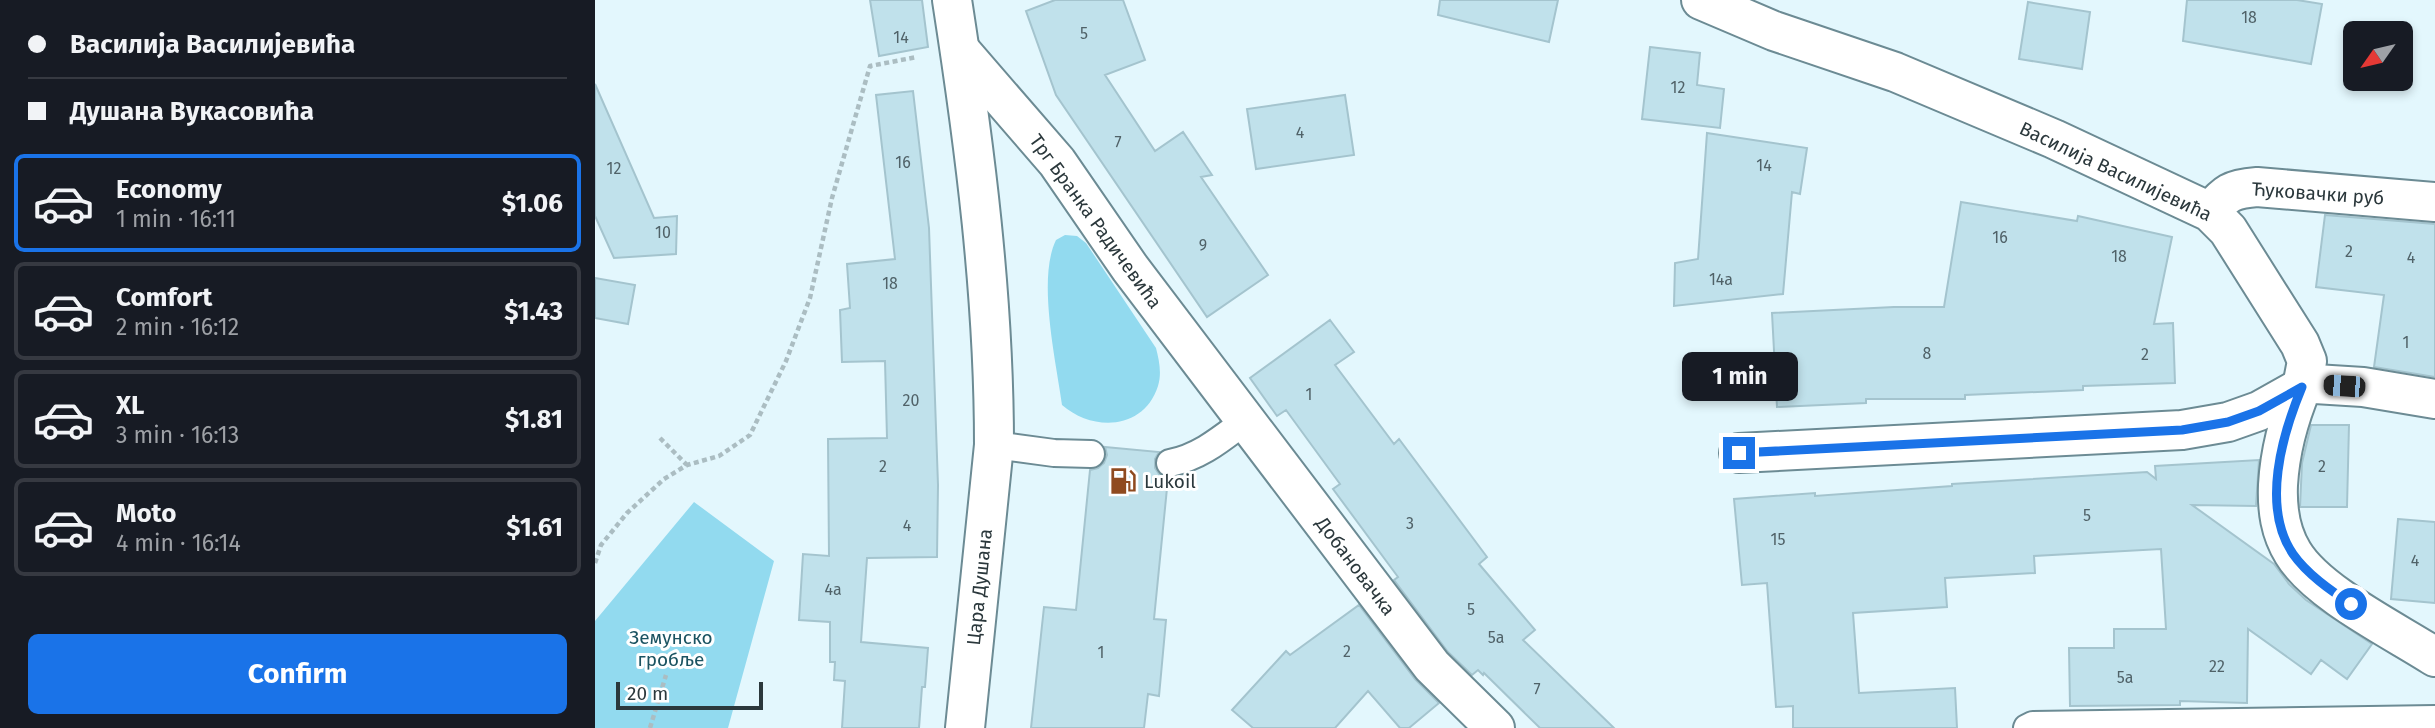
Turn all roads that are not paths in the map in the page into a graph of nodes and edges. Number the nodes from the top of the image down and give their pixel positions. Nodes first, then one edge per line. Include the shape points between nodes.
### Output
1 (952, 0) edge
2 (1701, 0) edge
3 (960, 50) junction
4 (2435, 202) edge
5 (2210, 212) junction
6 (2302, 387) junction
7 (2435, 399) edge
8 (1235, 409) junction
9 (994, 445) junction
10 (1739, 453) dead end
11 (1091, 454) dead end
12 (1170, 463) dead end
13 (2435, 657) edge
14 (2435, 719) edge
15 (965, 728) edge
16 (1495, 728) edge
17 (2027, 728) edge

1 - 3 street
2 - 5 street, Василија Василијевића via 1907,77
3 - 8 street, Трг Бранка Радичевића via 1057,162 1129,268
3 - 9 street via 982,210
4 - 5 street, Ћуковачки руб via 2257,187 2227,193
5 - 6 street, Василија Василијевића via 2228,230 2300,344 2307,361
6 - 7 street via 2363,387
6 - 10 street via 2259,411 2182,430
6 - 13 street, Василија Василијевића via 2281,448 2277,506 2287,542 2306,569 2332,592
8 - 12 lane via 1200,453
8 - 16 street, Добановачка via 1431,666
9 - 11 lane
9 - 15 street, Цара Душана
14 - 17 lane

